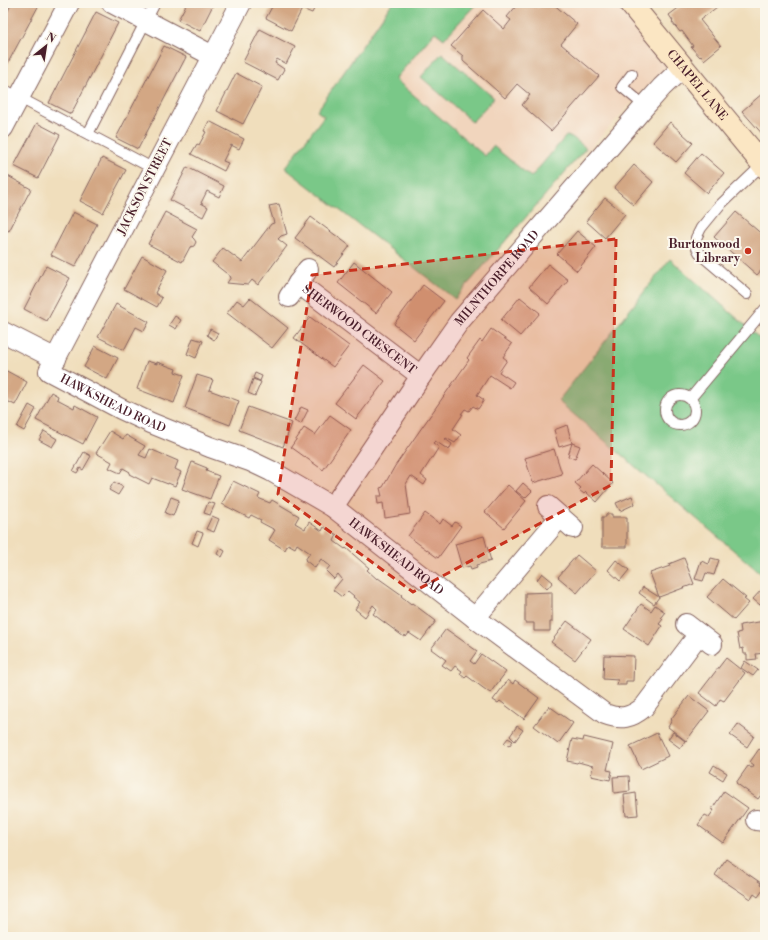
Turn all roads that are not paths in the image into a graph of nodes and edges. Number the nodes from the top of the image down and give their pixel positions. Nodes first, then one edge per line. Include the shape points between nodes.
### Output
1 (69, 3) edge
2 (112, 3) edge
3 (155, 3) edge
4 (241, 3) edge
5 (631, 3) edge
6 (146, 20) junction
7 (214, 56) junction
8 (683, 67) junction
9 (632, 74) dead end
10 (11, 93) edge
11 (645, 106) junction
12 (3, 128) edge
13 (88, 134) junction
14 (764, 166) edge
15 (154, 169) junction
16 (299, 283) dead end
17 (747, 294) dead end
18 (765, 309) edge
19 (3, 332) edge
20 (52, 365) junction
21 (421, 376) junction
22 (690, 399) dead end
23 (333, 507) junction
24 (560, 517) dead end
25 (475, 618) junction
26 (699, 634) dead end

1 - 10 street
2 - 6 street
3 - 6 lane
4 - 7 street, JACKSON STREET
5 - 8 street, CHAPEL LANE
6 - 7 street
6 - 13 lane
7 - 15 street, JACKSON STREET
8 - 11 street, MILNTHORPE ROAD
8 - 14 street, CHAPEL LANE
9 - 11 lane via 622,87
10 - 12 street
10 - 13 lane
11 - 21 street, MILNTHORPE ROAD via 463,318
13 - 15 lane
14 - 17 lane via 719,206 696,238 701,255
15 - 20 street, JACKSON STREET
16 - 21 street, SHERWOOD CRESCENT
18 - 22 lane
19 - 20 street, HAWKSHEAD ROAD
20 - 23 street, HAWKSHEAD ROAD via 121,409 250,461
21 - 23 street, MILNTHORPE ROAD
23 - 25 street, HAWKSHEAD ROAD
24 - 25 street
25 - 26 street, HAWKSHEAD ROAD via 599,710 620,718 634,714 644,706

